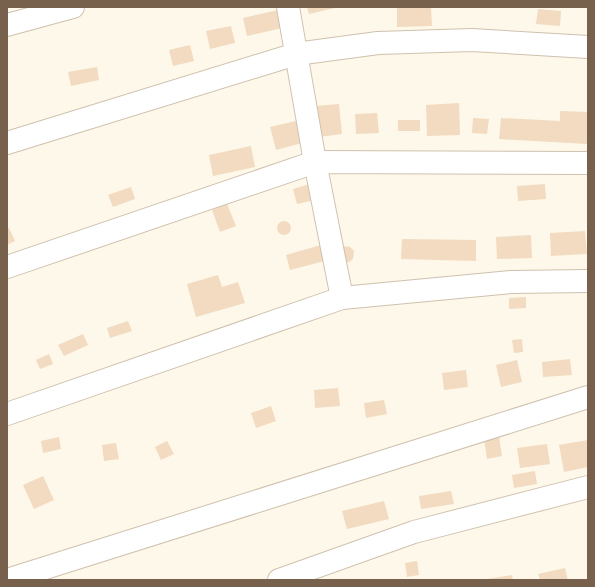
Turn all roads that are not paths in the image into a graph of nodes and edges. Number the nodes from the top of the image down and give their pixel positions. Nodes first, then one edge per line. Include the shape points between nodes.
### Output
1 (73, 7) edge
2 (288, 7) edge
3 (7, 25) edge
4 (588, 47) edge
5 (296, 54) junction
6 (7, 144) edge
7 (315, 162) junction
8 (588, 163) edge
9 (7, 267) edge
10 (588, 281) edge
11 (342, 298) junction
12 (588, 397) edge
13 (7, 414) edge
14 (588, 487) edge
15 (7, 580) edge
16 (279, 580) edge

1 - 3 street
2 - 5 street
4 - 5 street via 472,40 378,43
5 - 6 street
5 - 7 street
7 - 8 street
7 - 9 street
7 - 11 street
10 - 11 street via 511,282
11 - 13 street
12 - 15 street
14 - 16 street via 414,532

